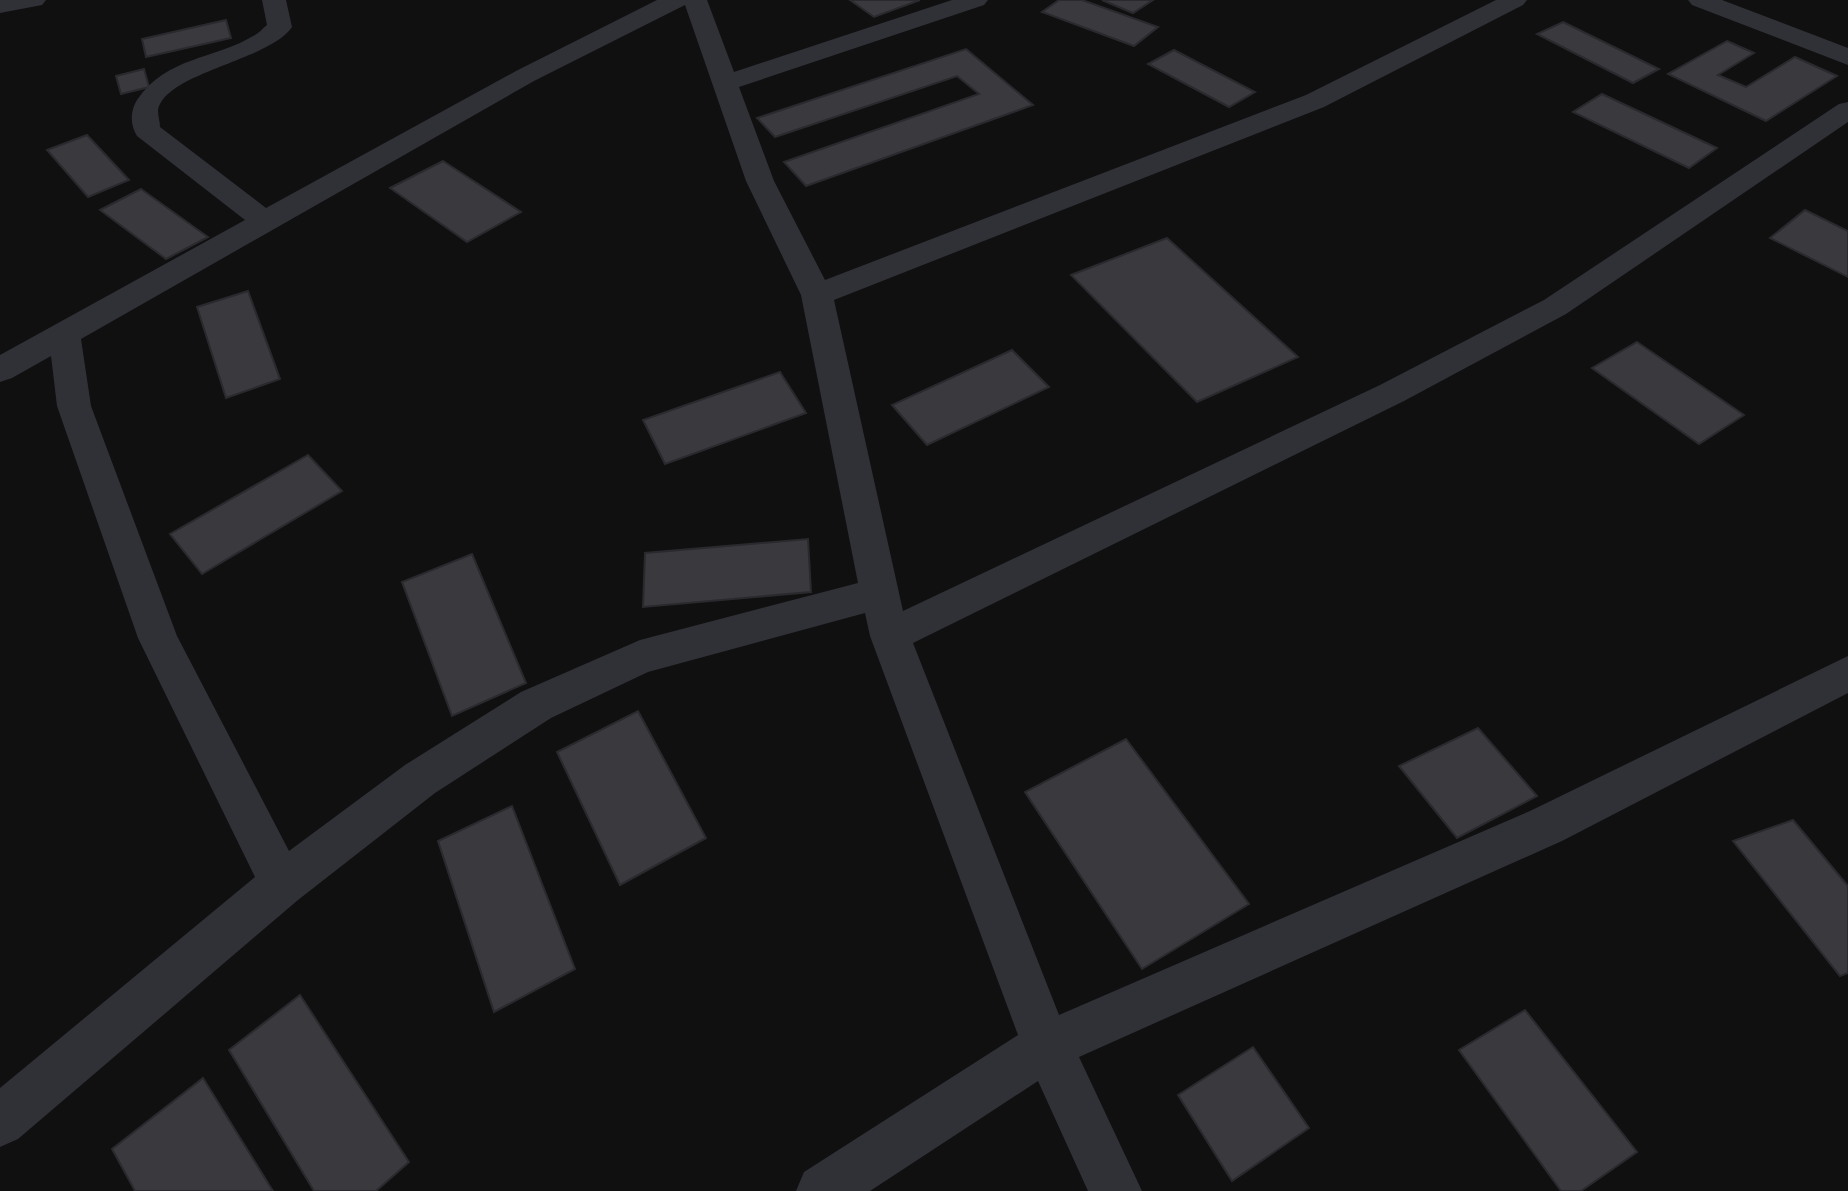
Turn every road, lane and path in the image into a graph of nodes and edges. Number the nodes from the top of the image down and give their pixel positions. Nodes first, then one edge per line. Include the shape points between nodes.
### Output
1 (34, 0) edge
2 (274, 0) edge
3 (676, 0) edge
4 (695, 0) edge
5 (976, 0) edge
6 (1515, 0) edge
7 (1700, 0) edge
8 (0, 6) edge
9 (1848, 57) edge
10 (726, 83) junction
11 (1848, 110) edge
12 (263, 220) junction
13 (817, 295) junction
14 (64, 334) junction
15 (0, 370) edge
16 (879, 593) junction
17 (890, 636) junction
18 (1848, 673) edge
19 (282, 884) junction
20 (1048, 1045) junction
21 (0, 1121) edge
22 (823, 1191) edge
23 (1115, 1191) edge

1 - 8 street
2 - 12 street via 280,27 263,41 187,71 158,89 145,109 147,130
3 - 12 street via 525,76
4 - 10 street
5 - 10 street
6 - 13 street via 1315,101
7 - 9 street
10 - 13 street via 760,181
11 - 17 street via 1555,307 1392,393
12 - 14 street
13 - 16 street
14 - 15 street
14 - 19 street via 74,406 158,638
16 - 17 street
16 - 19 street via 640,657 536,705 420,779
17 - 20 street
18 - 20 street via 1546,826
19 - 21 street
20 - 22 street
20 - 23 street

